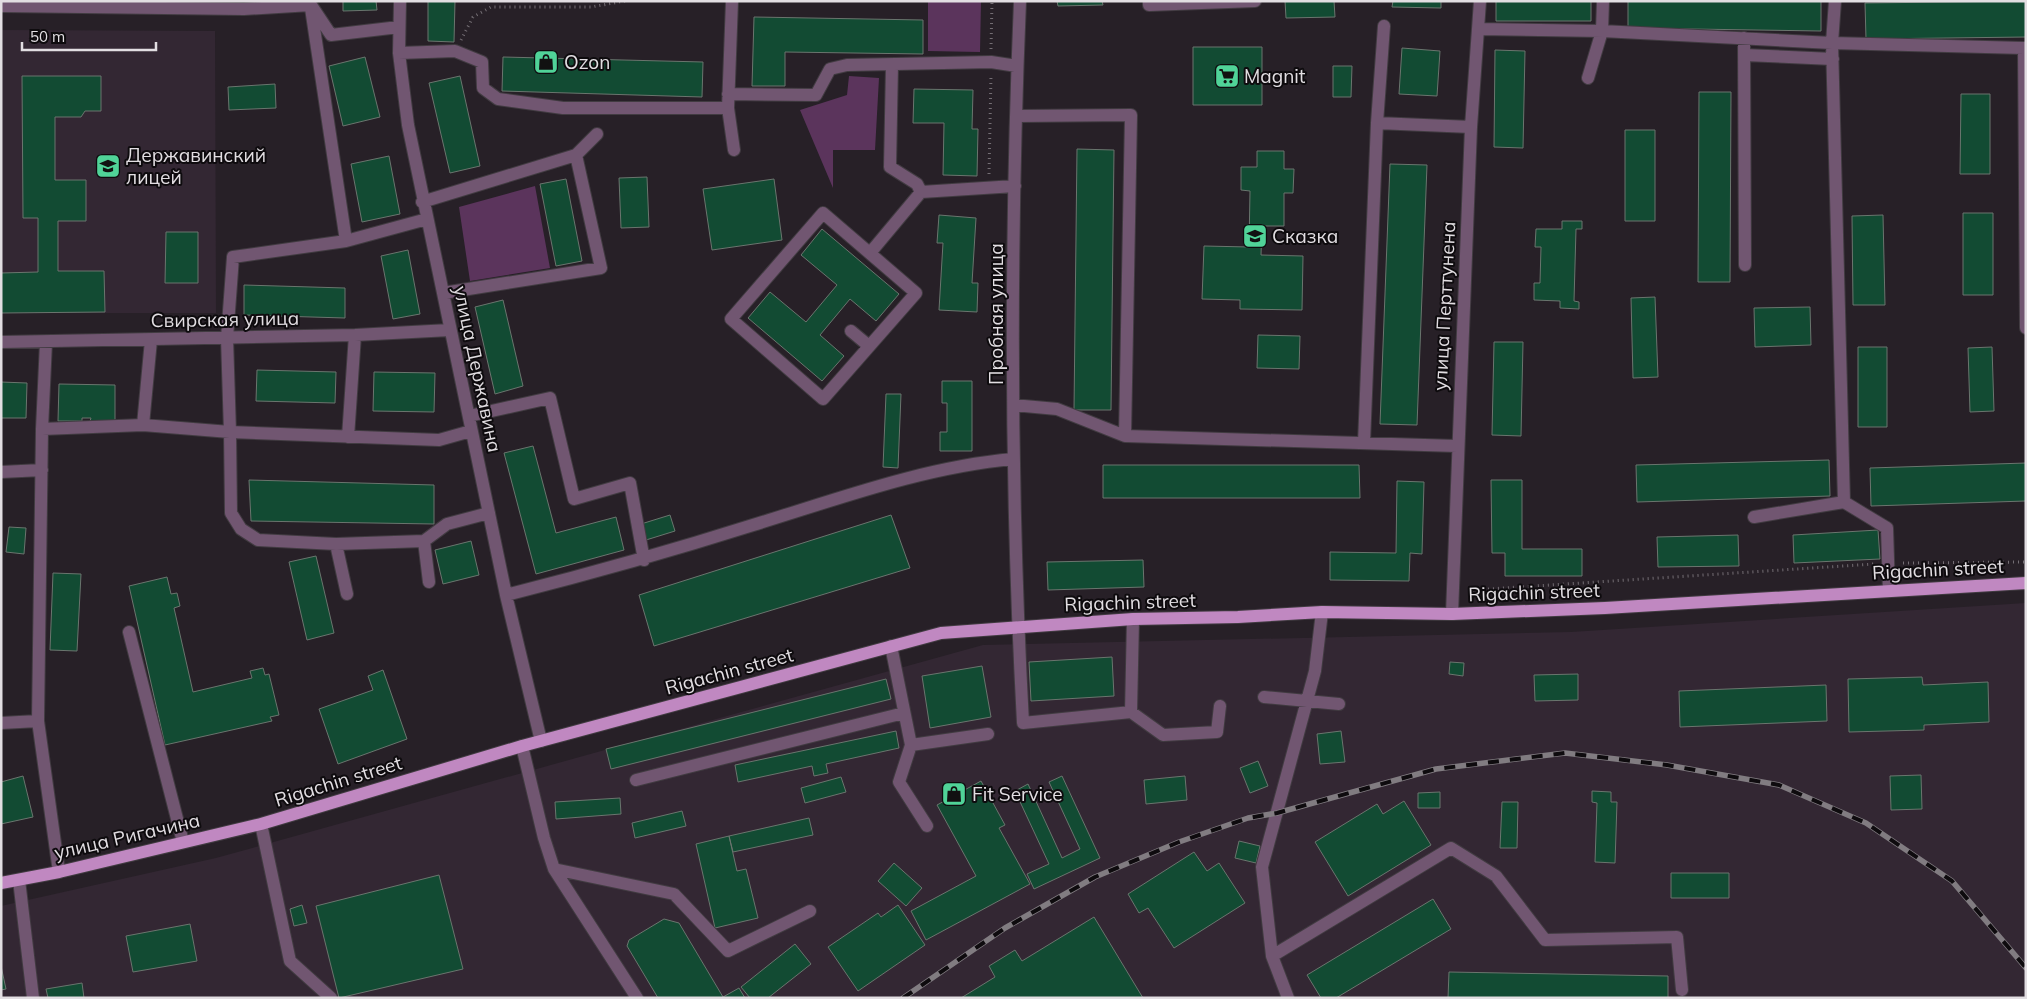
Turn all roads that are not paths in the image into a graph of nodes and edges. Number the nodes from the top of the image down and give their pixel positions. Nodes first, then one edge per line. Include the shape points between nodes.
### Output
1 (400, 1) edge
2 (732, 1) edge
3 (1020, 1) edge
4 (1149, 1) edge
5 (1255, 1) edge
6 (1480, 1) edge
7 (1603, 1) edge
8 (1835, 1) edge
9 (311, 5) junction
10 (1, 6) edge
11 (1384, 26) dead end
12 (399, 27) junction
13 (1478, 28) junction
14 (1602, 31) junction
15 (1744, 38) junction
16 (1832, 43) junction
17 (2025, 48) edge
18 (399, 53) junction
19 (1745, 55) junction
20 (1833, 59) junction
21 (892, 65) junction
22 (1017, 66) junction
23 (1588, 78) dead end
24 (728, 94) junction
25 (728, 108) junction
26 (1017, 116) junction
27 (1378, 123) junction
28 (1472, 127) junction
29 (596, 134) dead end
30 (734, 150) dead end
31 (576, 155) junction
32 (1015, 186) junction
33 (921, 192) junction
34 (422, 202) junction
35 (426, 219) junction
36 (346, 240) junction
37 (870, 253) junction
38 (1745, 265) dead end
39 (443, 293) junction
40 (2026, 328) edge
41 (450, 330) junction
42 (851, 331) dead end
43 (356, 335) junction
44 (227, 338) junction
45 (151, 340) junction
46 (1, 342) edge
47 (46, 342) junction
48 (869, 346) junction
49 (1014, 405) junction
50 (468, 416) junction
51 (143, 425) junction
52 (42, 430) junction
53 (471, 431) junction
54 (230, 432) junction
55 (1125, 436) junction
56 (348, 437) junction
57 (1364, 443) junction
58 (1457, 446) junction
59 (1013, 459) junction
60 (42, 470) junction
61 (1, 472) edge
62 (1844, 502) junction
63 (489, 513) junction
64 (1754, 517) dead end
65 (424, 541) junction
66 (336, 544) junction
67 (644, 560) junction
68 (429, 582) dead end
69 (2026, 583) edge
70 (1889, 591) junction
71 (347, 594) dead end
72 (506, 595) junction
73 (1322, 612) junction
74 (1452, 614) junction
75 (1133, 619) junction
76 (1017, 626) junction
77 (129, 632) dead end
78 (891, 646) junction
79 (1264, 696) dead end
80 (1307, 701) junction
81 (1339, 704) dead end
82 (1220, 706) dead end
83 (904, 712) junction
84 (1131, 712) junction
85 (38, 721) junction
86 (1, 723) edge
87 (988, 734) dead end
88 (541, 741) junction
89 (522, 746) junction
90 (911, 746) junction
91 (636, 780) dead end
92 (261, 824) junction
93 (926, 826) dead end
94 (183, 842) junction
95 (554, 869) junction
96 (59, 872) junction
97 (19, 880) junction
98 (1, 883) edge
99 (810, 911) dead end
100 (1272, 956) junction
101 (1682, 990) dead end
102 (33, 998) edge
103 (331, 998) edge
104 (637, 998) edge
105 (1288, 998) edge

1 - 12 street, улица Державина
2 - 24 street
3 - 22 street, Пробная улица
4 - 5 street via 1149,5
6 - 13 street, улица Перттунена
7 - 14 street
8 - 16 street
9 - 10 street via 244,9
9 - 12 street via 331,35
9 - 36 street
11 - 27 street
12 - 18 street, улица Державина
13 - 14 street
13 - 28 street, улица Перттунена
14 - 15 street
14 - 23 street
15 - 16 street
15 - 19 street
16 - 17 street
16 - 20 street
17 - 40 street
18 - 25 street via 454,51 482,62 483,88 498,99 563,108
18 - 34 street, улица Державина
19 - 20 street
19 - 38 street
20 - 62 street
21 - 22 street via 991,62
21 - 24 street via 848,65 830,69 816,95
21 - 33 street via 890,167 916,184
22 - 26 street, Пробная улица
24 - 25 street
25 - 30 street
26 - 32 street, Пробная улица
26 - 55 street via 1131,115
27 - 28 street
27 - 57 street
28 - 58 street, улица Перттунена
29 - 31 street
31 - 34 street
31 - 39 street via 601,268
32 - 33 street
32 - 49 street, Пробная улица
33 - 37 street
34 - 35 street, улица Державина
35 - 36 street
35 - 39 street, улица Державина
36 - 44 street via 233,257
37 - 48 street via 916,293
37 - 48 street via 824,213 731,319 823,399
39 - 41 street, улица Державина
41 - 43 street, Свирская улица
41 - 50 street, улица Державина
42 - 48 street
43 - 44 street, Свирская улица
43 - 56 street
44 - 45 street, Свирская улица
44 - 54 street
45 - 47 street, Свирская улица
45 - 51 street
46 - 47 street, Свирская улица
47 - 52 street
49 - 55 street via 1057,409
49 - 59 street, Пробная улица
50 - 53 street, улица Державина
50 - 67 street via 550,398 574,499 630,483
51 - 52 street
51 - 54 street
52 - 60 street
53 - 56 street via 439,440
53 - 63 street, улица Державина
54 - 56 street
54 - 66 street via 231,513 241,529 258,540
55 - 57 street
57 - 58 street
58 - 74 street, улица Перттунена
59 - 67 street via 976,462 865,490
59 - 76 street, Пробная улица
60 - 61 street
60 - 85 street
62 - 64 street
62 - 70 street via 1887,528
63 - 65 street via 447,524
63 - 72 street, улица Державина
65 - 66 street
65 - 68 street
66 - 71 street
67 - 72 street
69 - 70 main road, Rigachin street
70 - 74 main road, Rigachin street
72 - 88 street, улица Державина
73 - 74 main road, Rigachin street
73 - 75 main road, Rigachin street
73 - 80 street via 1316,671
75 - 76 main road, Rigachin street
75 - 84 street
76 - 78 main road, Rigachin street via 941,633
76 - 84 street, Пробная улица via 1023,723
77 - 94 street
78 - 83 street
78 - 88 main road, Rigachin street
79 - 80 street
80 - 81 street
80 - 100 street via 1262,867
82 - 84 street via 1217,732 1163,735
83 - 90 street
83 - 91 street
85 - 86 street
85 - 96 street
87 - 90 street
88 - 89 main road, Rigachin street
89 - 92 main road, Rigachin street
89 - 95 street
90 - 93 street via 899,782
92 - 94 main road, улица Ригачина
92 - 103 street via 290,961
94 - 96 main road, улица Ригачина
95 - 99 street via 674,894 728,951
95 - 104 street
96 - 97 main road, улица Ригачина
97 - 98 main road, улица Ригачина
97 - 102 street
100 - 101 street via 1451,848 1496,876 1546,940 1677,937
100 - 105 street

